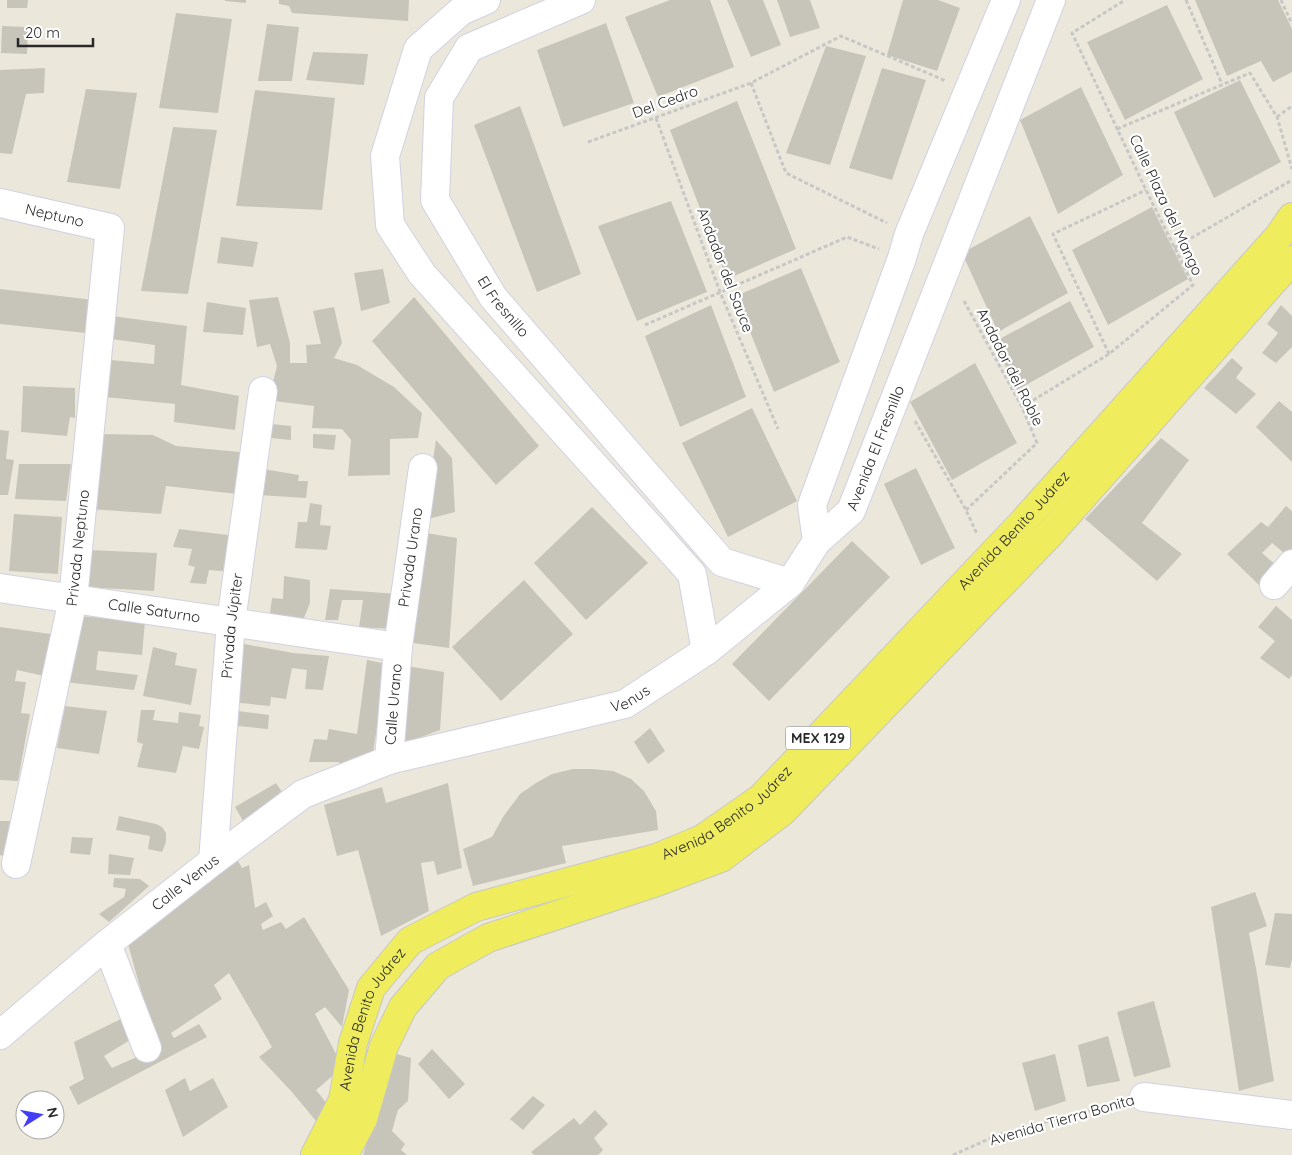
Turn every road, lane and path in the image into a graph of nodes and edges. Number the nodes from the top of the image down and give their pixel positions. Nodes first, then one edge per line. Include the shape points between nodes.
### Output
1 (486, 0) edge
2 (581, 0) edge
3 (1006, 0) edge
4 (1051, 0) edge
5 (1125, 0) edge
6 (1186, 0) edge
7 (1281, 0) edge
8 (1292, 24) edge
9 (418, 49) junction
10 (456, 70) junction
11 (947, 82) dead end
12 (751, 83) junction
13 (1222, 84) junction
14 (1292, 106) edge
15 (1277, 117) junction
16 (656, 118) junction
17 (1117, 129) junction
18 (588, 142) dead end
19 (1292, 169) edge
20 (1292, 180) edge
21 (1146, 190) junction
22 (0, 203) edge
23 (1292, 217) edge
24 (110, 228) joint
25 (906, 246) junction
26 (1174, 248) junction
27 (1292, 260) edge
28 (720, 292) junction
29 (964, 301) dead end
30 (645, 326) dead end
31 (1109, 354) junction
32 (264, 391) dead end
33 (1022, 408) junction
34 (912, 415) dead end
35 (778, 429) dead end
36 (422, 468) dead end
37 (966, 510) junction
38 (978, 535) dead end
39 (817, 541) junction
40 (722, 562) junction
41 (1292, 564) edge
42 (693, 579) junction
43 (790, 583) junction
44 (1274, 584) dead end
45 (0, 588) edge
46 (74, 599) junction
47 (232, 622) junction
48 (398, 647) junction
49 (706, 651) junction
50 (389, 760) junction
51 (213, 861) junction
52 (16, 864) dead end
53 (107, 944) junction
54 (0, 1036) edge
55 (147, 1048) dead end
56 (1144, 1097) joint
57 (1292, 1115) edge
58 (315, 1155) edge
59 (344, 1155) edge
60 (954, 1155) edge

1 - 9 street via 461,11
2 - 10 street, El Fresnillo via 469,48
3 - 25 street
4 - 39 street, Avenida El Fresnillo via 851,512
5 - 17 path via 1072,33
6 - 13 path
7 - 8 path
9 - 10 street
9 - 42 street via 385,156 390,225 422,274 692,574
10 - 40 street, El Fresnillo via 439,98 435,200 493,297
11 - 12 path, Del Cedro via 841,36
12 - 16 path, Del Cedro
12 - 25 path via 786,173
13 - 15 path, Calle Plaza del Mango via 1250,73
13 - 17 path, Calle Plaza del Mango
14 - 15 path
15 - 19 path
16 - 18 path, Del Cedro
16 - 28 path, Andador del Sauce
17 - 21 path, Calle Plaza del Mango
20 - 26 path
21 - 26 path, Calle Plaza del Mango
21 - 31 path via 1053,234
22 - 24 street, Neptuno
23 - 58 main road, Avenida Benito Juárez / MEX 129 via 1278,237 1023,522 761,798 702,839 656,858 476,907 410,941 370,988 353,1043 343,1100
24 - 46 street, Privada Neptuno
25 - 28 path via 846,237
25 - 39 street via 812,505
26 - 31 path, Calle Plaza del Mango via 1192,285
27 - 59 main road, Avenida Benito Juárez / MEX 129 via 1050,535 782,812 721,858 488,938 438,966 403,1007 384,1046 363,1119
28 - 30 path
28 - 35 path, Andador del Sauce
29 - 33 path, Andador del Roble
31 - 33 path, Calle Plaza del Mango
32 - 47 street, Privada Júpiter
33 - 37 path, Andador del Roble via 1037,443
34 - 37 path
36 - 48 street, Privada Urano
37 - 38 path
39 - 43 street, Venus
40 - 42 street
40 - 43 street
41 - 44 street
42 - 49 street
43 - 49 street, Venus
45 - 46 street, Calle Saturno
46 - 47 street, Calle Saturno
46 - 52 street, Privada Neptuno
47 - 48 street, Calle Saturno
47 - 51 street, Privada Júpiter
48 - 50 street, Calle Urano
49 - 50 street, Venus via 625,704
50 - 51 street, Calle Venus via 303,794
51 - 53 street, Calle Venus
53 - 54 street, Calle Venus
53 - 55 street
56 - 57 street, Avenida Tierra Bonita
56 - 60 path, Avenida Tierra Bonita via 1000,1134

